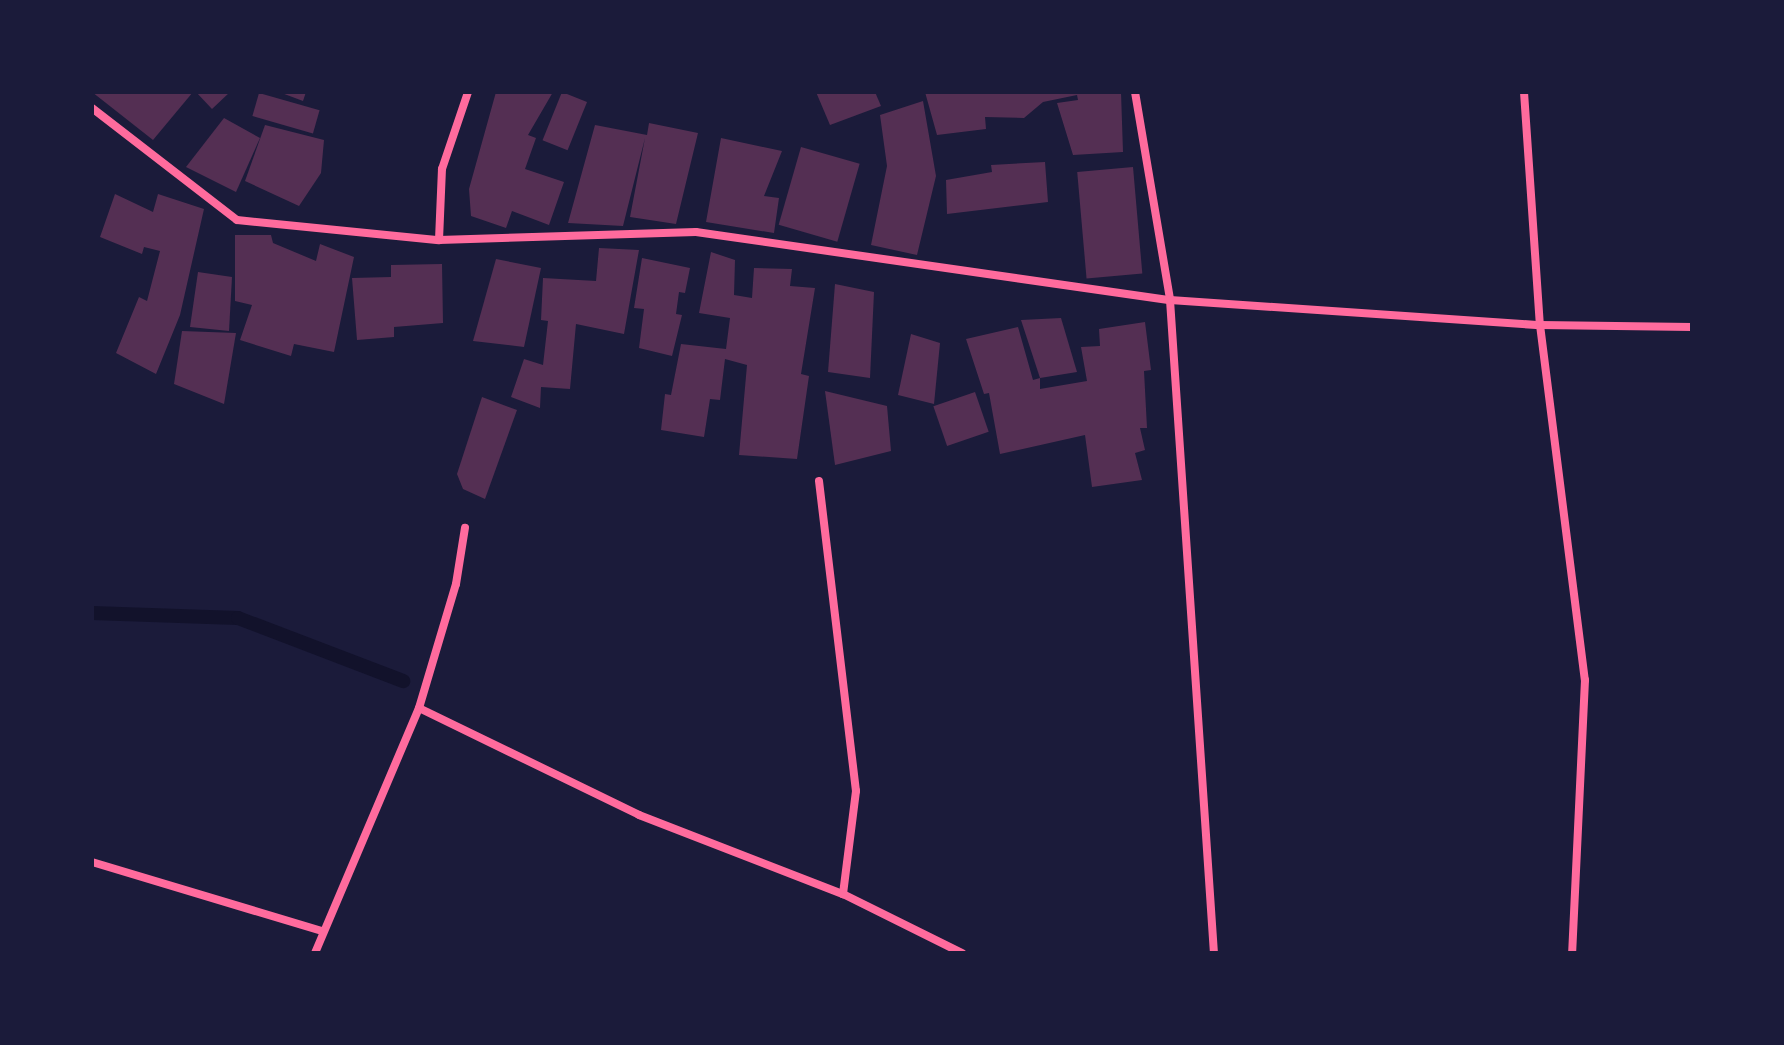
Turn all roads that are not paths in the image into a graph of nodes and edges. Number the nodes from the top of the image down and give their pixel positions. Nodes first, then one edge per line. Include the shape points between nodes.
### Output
1 (468, 92) edge
2 (1135, 92) edge
3 (1524, 92) edge
4 (92, 108) edge
5 (439, 240) junction
6 (1170, 300) junction
7 (1540, 325) junction
8 (1692, 327) edge
9 (819, 481) dead end
10 (465, 528) dead end
11 (419, 708) junction
12 (92, 862) edge
13 (843, 894) junction
14 (322, 931) junction
15 (315, 953) edge
16 (962, 953) edge
17 (1214, 953) edge
18 (1572, 953) edge

1 - 5 street via 442,169
2 - 6 street
3 - 7 street
4 - 5 street via 237,220
5 - 6 street via 696,232
6 - 7 street
6 - 17 street
7 - 8 street
7 - 18 street via 1585,680
9 - 13 street via 856,791
10 - 11 street via 456,584
11 - 13 street via 639,815
11 - 14 street
12 - 14 street
13 - 16 street
14 - 15 street

